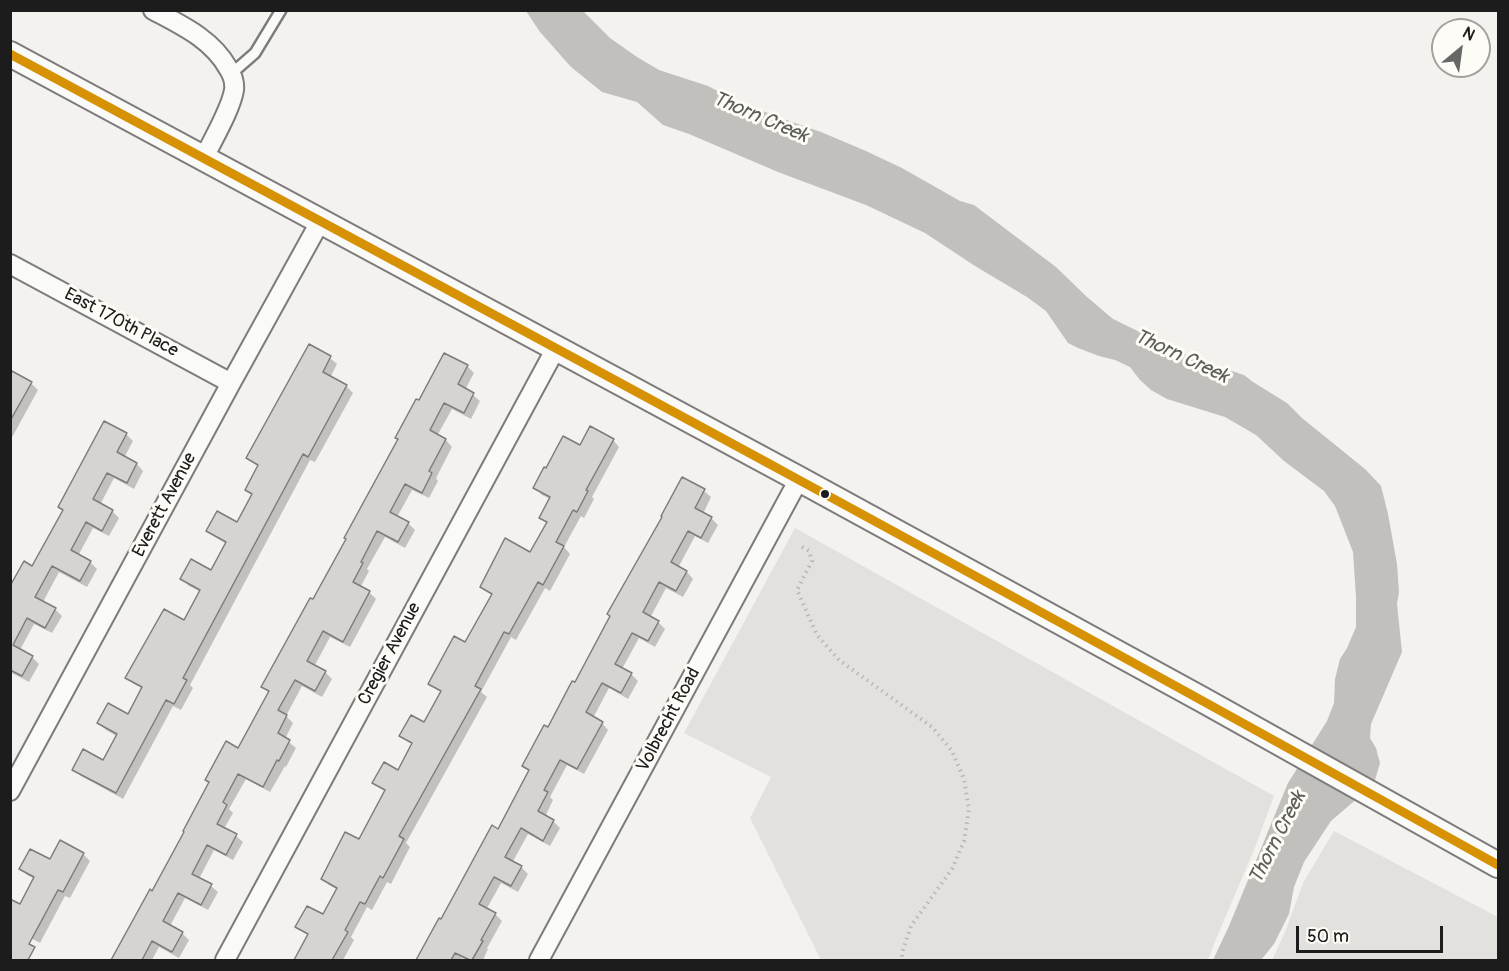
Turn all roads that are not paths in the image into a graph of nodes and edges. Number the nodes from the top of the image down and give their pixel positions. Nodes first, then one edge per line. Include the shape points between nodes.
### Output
1 (153, 10) edge
2 (281, 10) edge
3 (10, 54) edge
4 (231, 74) junction
5 (204, 158) junction
6 (321, 220) junction
7 (10, 264) edge
8 (555, 348) junction
9 (231, 383) junction
10 (799, 479) junction
11 (10, 791) edge
12 (1498, 865) edge
13 (225, 960) edge
14 (539, 960) edge

1 - 4 street via 211,45
2 - 4 lane via 255,53
3 - 5 street
4 - 5 street via 235,88 231,102
5 - 6 street
6 - 8 street
6 - 9 street, Everett Avenue
7 - 9 street, East 170th Place
8 - 10 street
8 - 13 street, Cregier Avenue
9 - 11 street, Everett Avenue
10 - 12 street
10 - 14 street, Volbrecht Road

